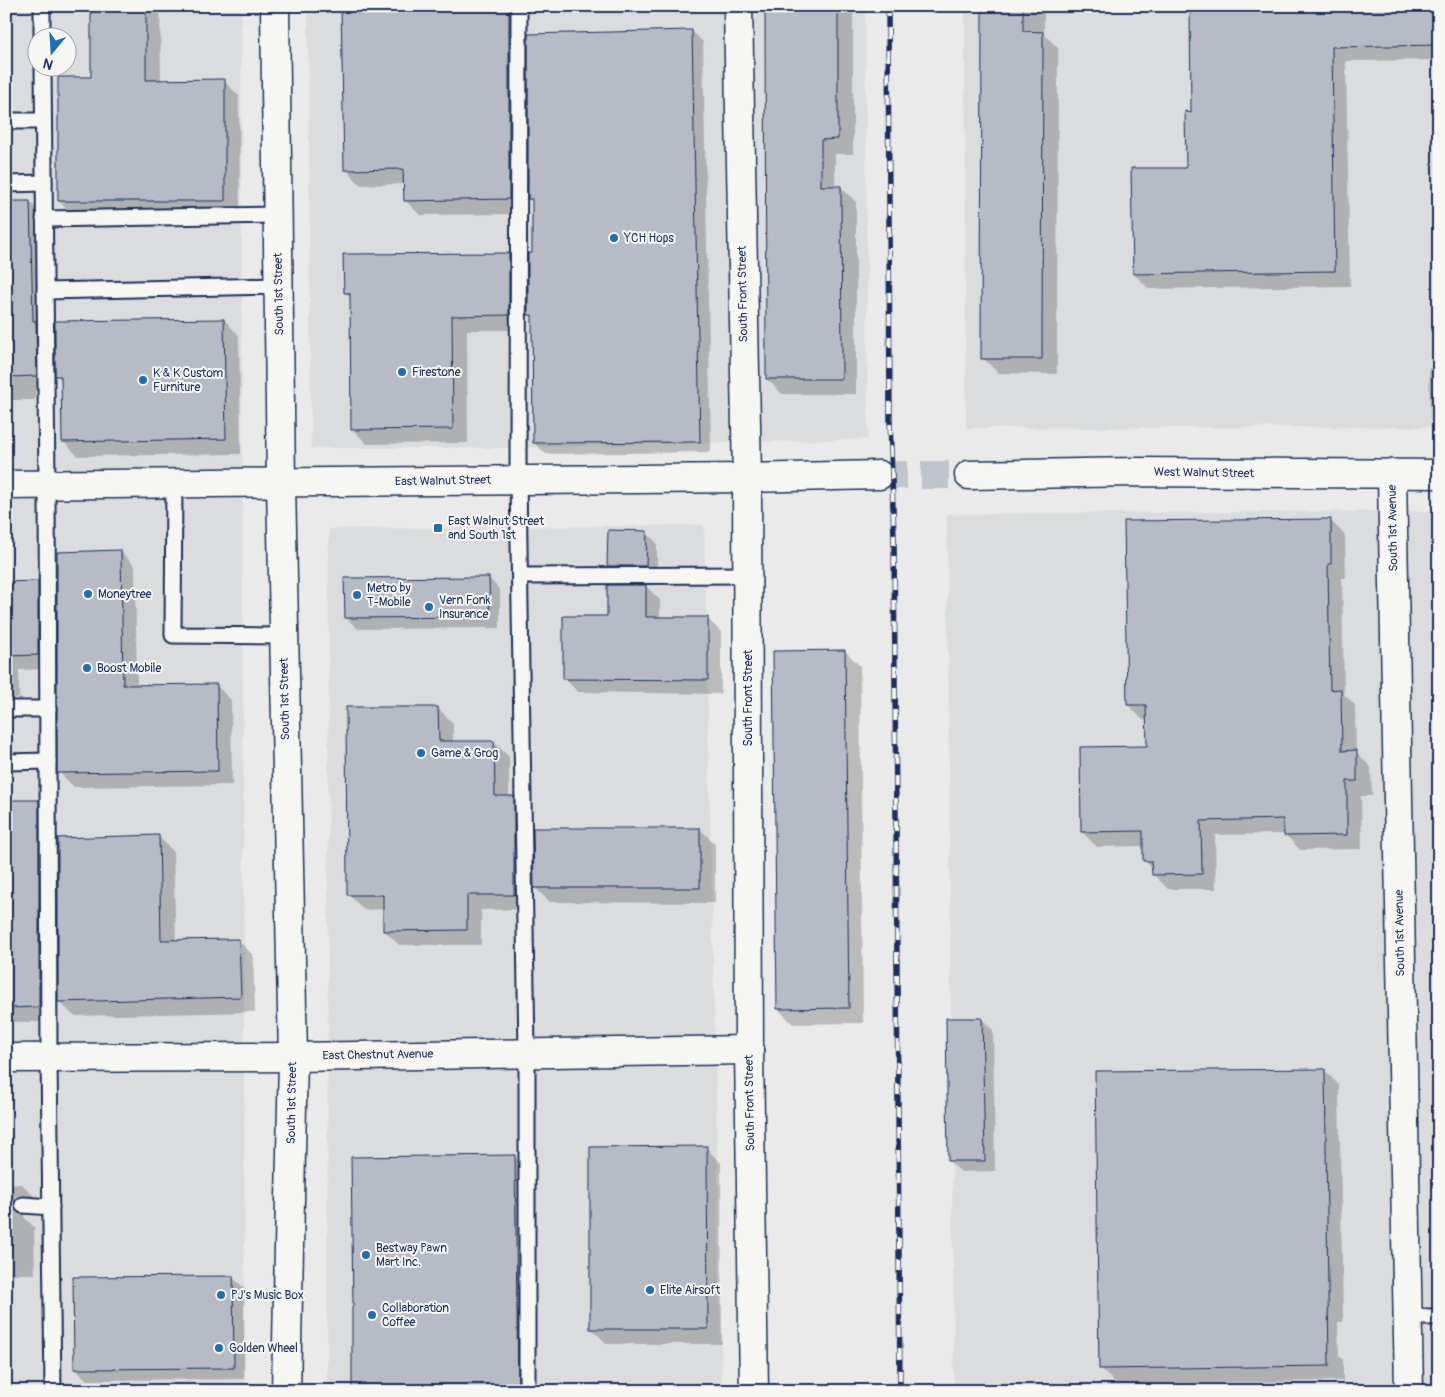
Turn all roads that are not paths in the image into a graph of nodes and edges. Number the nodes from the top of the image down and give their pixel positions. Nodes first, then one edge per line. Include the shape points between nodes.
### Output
1 (42, 6) edge
2 (275, 6) edge
3 (520, 6) edge
4 (738, 6) edge
5 (42, 28) edge
6 (43, 78) edge
7 (43, 121) junction
8 (6, 122) edge
9 (44, 183) junction
10 (6, 184) edge
11 (277, 215) junction
12 (44, 219) junction
13 (278, 286) junction
14 (45, 290) junction
15 (1439, 474) edge
16 (879, 475) tunnel mouth
17 (969, 475) tunnel mouth
18 (1392, 475) junction
19 (747, 478) junction
20 (518, 480) junction
21 (281, 483) junction
22 (174, 484) junction
23 (6, 485) edge
24 (47, 485) junction
25 (748, 575) junction
26 (520, 576) junction
27 (284, 636) junction
28 (48, 708) junction
29 (6, 709) edge
30 (48, 761) junction
31 (6, 762) edge
32 (749, 1050) junction
33 (527, 1053) junction
34 (293, 1057) junction
35 (6, 1058) edge
36 (49, 1058) junction
37 (23, 1205) dead end
38 (51, 1207) junction
39 (1408, 1317) junction
40 (1439, 1317) edge
41 (53, 1391) edge
42 (286, 1391) edge
43 (526, 1391) edge
44 (754, 1391) edge
45 (1409, 1391) edge

1 - 5 lane
2 - 11 street, South 1st Street
3 - 20 lane
4 - 19 street, South Front Street
6 - 7 lane
7 - 8 lane
7 - 9 lane
9 - 10 lane
9 - 12 lane
11 - 12 lane
11 - 13 street, South 1st Street
12 - 14 lane
13 - 14 lane
13 - 21 street, South 1st Street
14 - 24 lane
15 - 18 street, West Walnut Street
16 - 19 street, East Walnut Street
17 - 18 street, West Walnut Street via 1136,472
18 - 39 street, South 1st Avenue
19 - 20 street, East Walnut Street
19 - 25 street, South Front Street
20 - 21 street, East Walnut Street
20 - 26 lane
21 - 22 street, East Walnut Street
21 - 27 street, South 1st Street
22 - 24 street, East Walnut Street
22 - 27 lane via 173,635
23 - 24 street, East Walnut Street
24 - 28 lane
25 - 26 lane
25 - 32 street, South Front Street
26 - 33 lane
27 - 34 street, South 1st Street
28 - 29 lane
28 - 30 lane
30 - 31 lane
30 - 36 lane
32 - 33 street, East Chestnut Avenue
32 - 44 street, South Front Street
33 - 34 street, East Chestnut Avenue
33 - 43 lane
34 - 36 street, East Chestnut Avenue
34 - 42 street, South 1st Street
35 - 36 street, East Chestnut Avenue
36 - 38 lane
37 - 38 lane
38 - 41 lane
39 - 40 lane
39 - 45 street, South 1st Avenue

